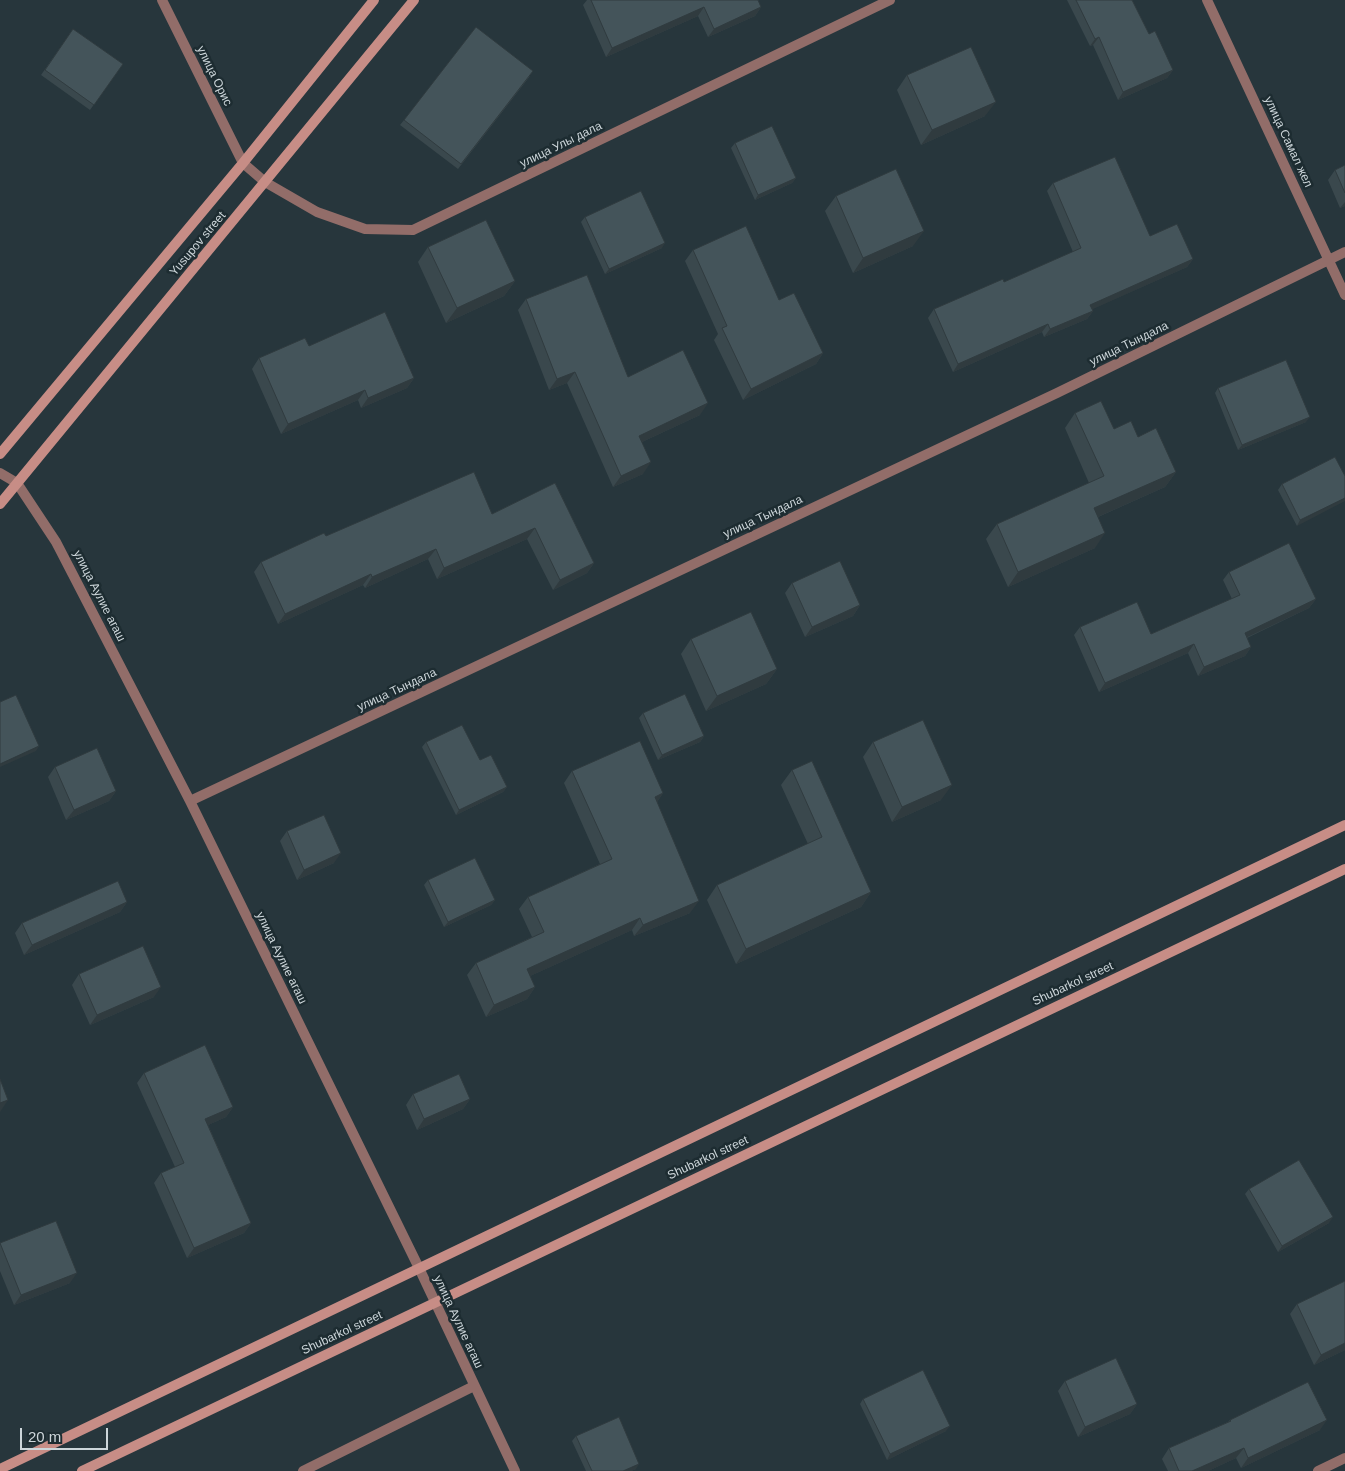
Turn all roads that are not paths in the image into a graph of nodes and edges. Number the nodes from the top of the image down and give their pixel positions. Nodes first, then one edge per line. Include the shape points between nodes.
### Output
1 (162, 0) edge
2 (374, 0) edge
3 (414, 0) edge
4 (890, 0) edge
5 (1207, 0) edge
6 (243, 164) junction
7 (265, 182) junction
8 (1345, 252) edge
9 (1329, 259) junction
10 (1345, 295) edge
11 (0, 454) edge
12 (0, 473) edge
13 (17, 483) junction
14 (0, 504) edge
15 (190, 801) junction
16 (1345, 825) edge
17 (1345, 869) edge
18 (419, 1268) junction
19 (435, 1302) junction
20 (474, 1386) junction
21 (1345, 1458) edge
22 (0, 1469) edge
23 (82, 1471) edge
24 (304, 1471) edge
25 (515, 1471) edge
26 (1318, 1471) edge

1 - 6 street, улица Орис
2 - 6 street, Yusupov street
3 - 7 street, Yusupov street
4 - 7 street, улица Улы дала via 413,230 365,229 317,212
5 - 9 street, улица Самал жел
6 - 7 street, улица Улы дала
6 - 11 street, Yusupov street
7 - 13 street, Yusupov street
8 - 9 street, улица Тындала
9 - 10 street, улица Самал жел
9 - 15 street, улица Тындала via 1056,393
12 - 13 street, улица Аулие агаш
13 - 14 street, Yusupov street
13 - 15 street, улица Аулие агаш via 56,542
15 - 18 street, улица Аулие агаш
16 - 18 street, Shubarkol street
17 - 19 street, Shubarkol street
18 - 19 street, улица Аулие агаш
18 - 22 street, Shubarkol street
19 - 20 street, улица Аулие агаш
19 - 23 street, Shubarkol street
20 - 24 street
20 - 25 street, улица Аулие агаш
21 - 26 street

